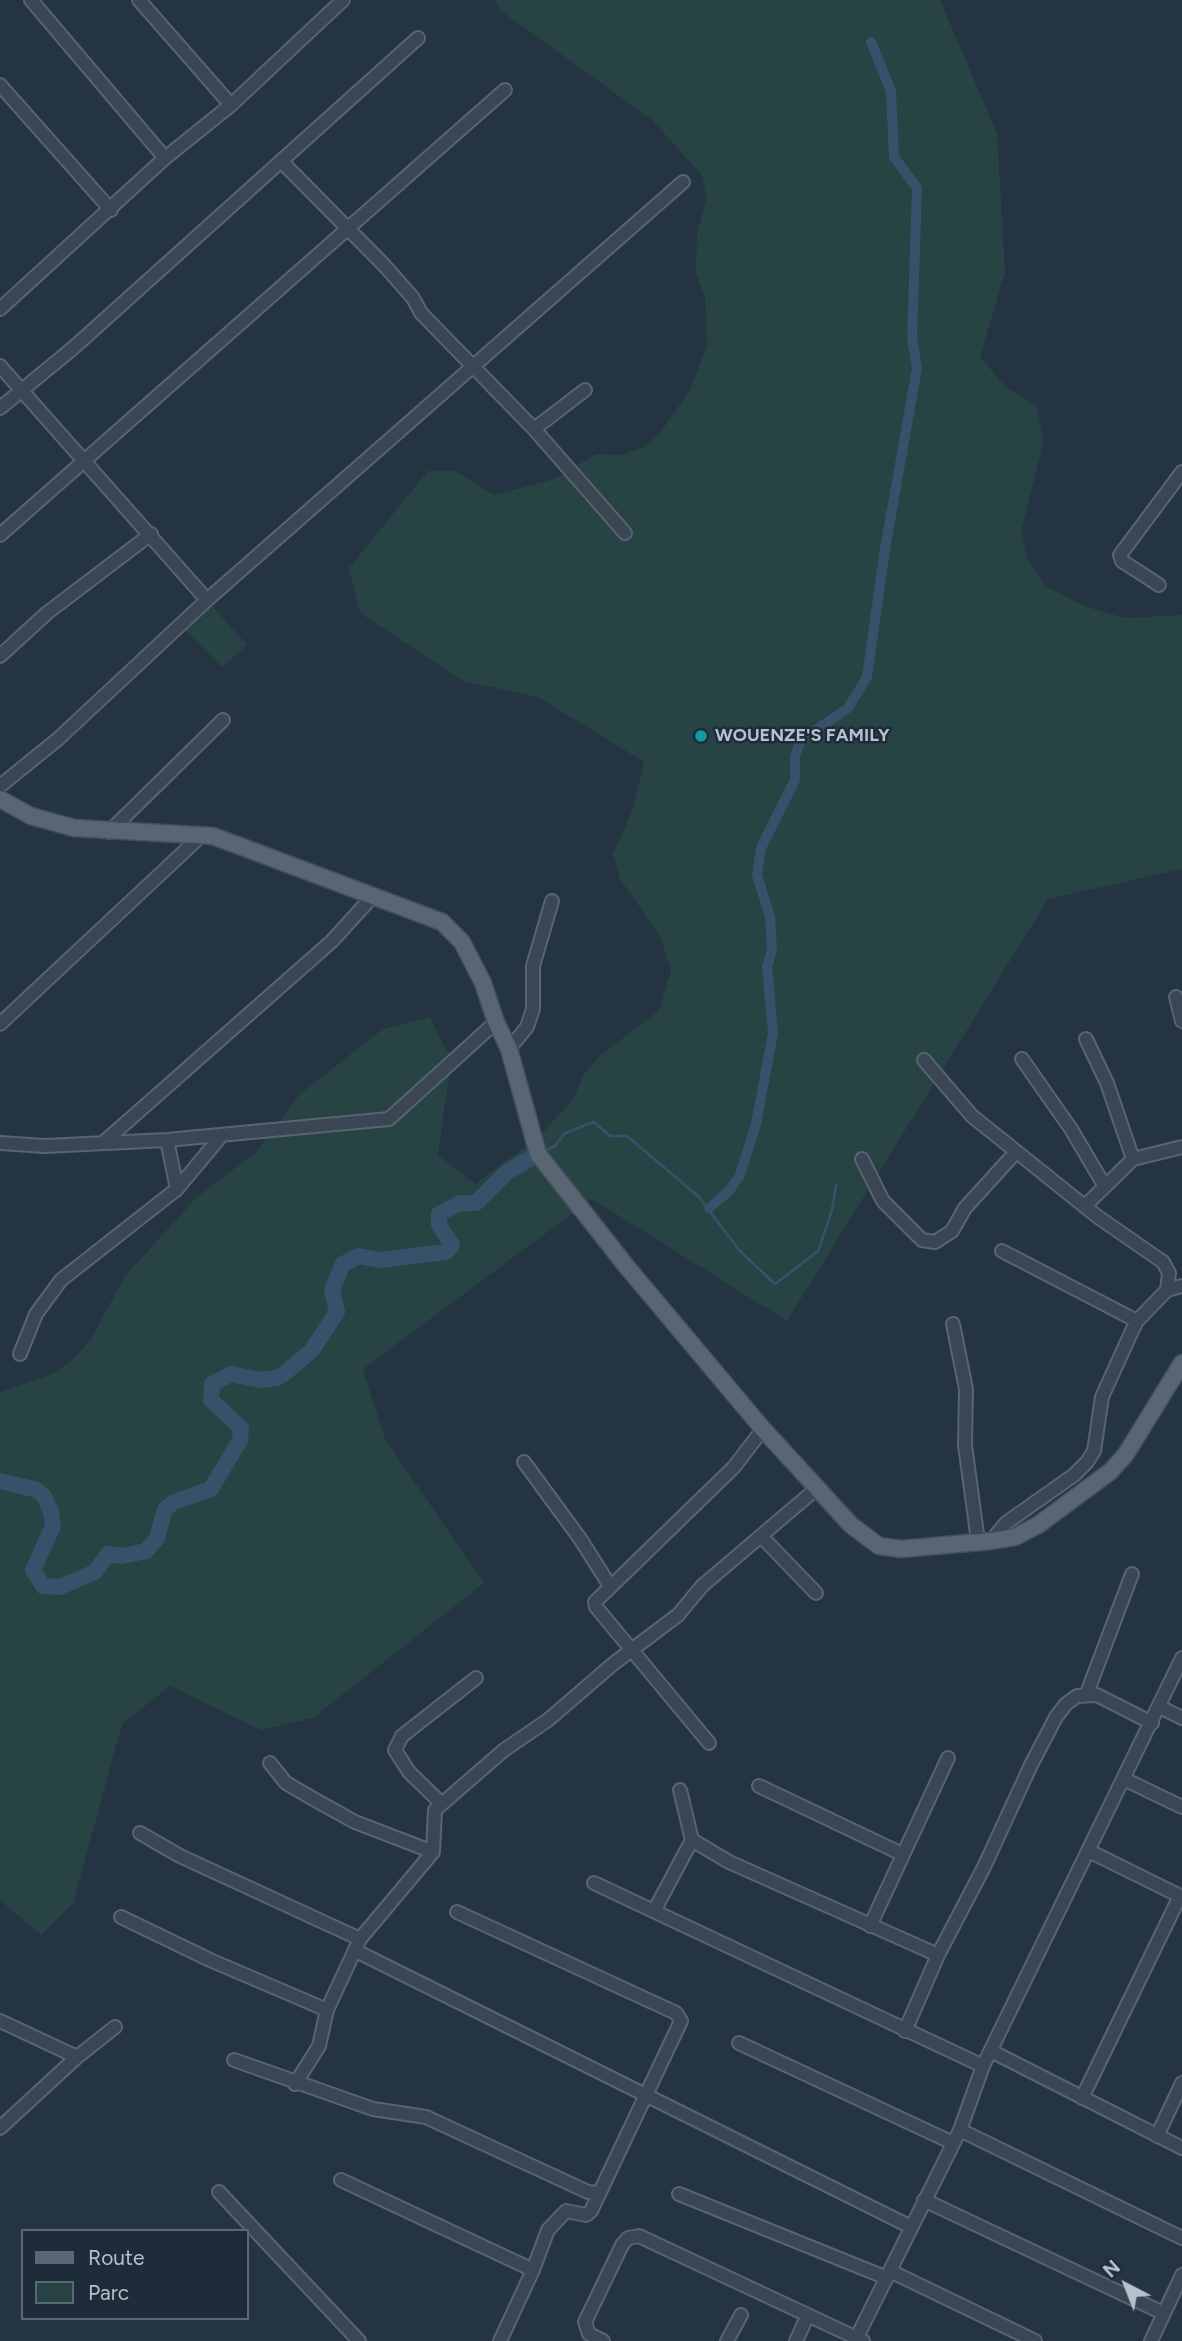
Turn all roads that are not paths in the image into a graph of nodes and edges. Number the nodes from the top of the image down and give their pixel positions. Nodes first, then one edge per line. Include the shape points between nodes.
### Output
1 (31, 0) edge
2 (139, 0) edge
3 (343, 0) edge
4 (418, 38) dead end
5 (0, 85) edge
6 (505, 90) dead end
7 (231, 105) junction
8 (165, 158) junction
9 (281, 161) junction
10 (683, 182) dead end
11 (111, 210) junction
12 (348, 228) junction
13 (0, 309) edge
14 (0, 366) edge
15 (471, 368) junction
16 (22, 389) junction
17 (585, 390) dead end
18 (0, 408) edge
19 (534, 429) junction
20 (83, 461) junction
21 (1182, 472) edge
22 (625, 533) dead end
23 (150, 534) junction
24 (0, 535) edge
25 (1158, 584) dead end
26 (207, 600) junction
27 (0, 656) edge
28 (223, 720) dead end
29 (0, 786) edge
30 (0, 799) edge
31 (109, 832) junction
32 (203, 834) junction
33 (373, 896) junction
34 (552, 901) dead end
35 (1176, 996) dead end
36 (1182, 1021) edge
37 (496, 1023) junction
38 (0, 1024) edge
39 (1086, 1039) dead end
40 (509, 1049) junction
41 (1022, 1059) dead end
42 (924, 1060) dead end
43 (222, 1135) junction
44 (167, 1140) junction
45 (104, 1142) junction
46 (0, 1143) edge
47 (1182, 1147) edge
48 (1016, 1152) junction
49 (862, 1159) dead end
50 (1133, 1159) junction
51 (1104, 1185) junction
52 (177, 1189) junction
53 (1085, 1206) junction
54 (1002, 1251) dead end
55 (1182, 1286) edge
56 (1167, 1290) junction
57 (1138, 1321) junction
58 (953, 1324) dead end
59 (20, 1354) dead end
60 (1182, 1363) edge
61 (763, 1429) junction
62 (524, 1462) dead end
63 (816, 1489) junction
64 (761, 1536) junction
65 (984, 1541) junction
66 (1132, 1574) dead end
67 (610, 1586) junction
68 (816, 1593) dead end
69 (632, 1651) junction
70 (1182, 1658) edge
71 (476, 1678) dead end
72 (1087, 1693) junction
73 (1160, 1707) junction
74 (1182, 1718) edge
75 (1152, 1723) junction
76 (709, 1743) dead end
77 (948, 1758) dead end
78 (270, 1763) dead end
79 (1124, 1779) junction
80 (759, 1786) dead end
81 (680, 1790) dead end
82 (441, 1803) junction
83 (1182, 1807) edge
84 (140, 1833) dead end
85 (692, 1840) junction
86 (1089, 1851) junction
87 (433, 1852) junction
88 (902, 1854) junction
89 (594, 1883) dead end
90 (1181, 1897) edge
91 (654, 1911) junction
92 (457, 1912) dead end
93 (121, 1917) dead end
94 (870, 1926) junction
95 (358, 1945) junction
96 (938, 1955) junction
97 (327, 2010) junction
98 (0, 2021) edge
99 (115, 2028) dead end
100 (905, 2031) junction
101 (739, 2043) dead end
102 (991, 2051) junction
103 (77, 2057) junction
104 (234, 2060) dead end
105 (983, 2066) junction
106 (1182, 2083) edge
107 (295, 2084) junction
108 (647, 2098) junction
109 (1082, 2098) junction
110 (0, 2128) edge
111 (960, 2130) junction
112 (1157, 2136) junction
113 (953, 2143) junction
114 (1182, 2148) edge
115 (341, 2180) dead end
116 (219, 2192) dead end
117 (598, 2193) junction
118 (679, 2194) dead end
119 (924, 2200) junction
120 (911, 2227) junction
121 (1182, 2238) edge
122 (533, 2270) junction
123 (889, 2275) junction
124 (1182, 2275) edge
125 (1163, 2313) junction
126 (741, 2315) dead end
127 (808, 2315) junction
128 (858, 2340) edge
129 (359, 2341) edge
130 (500, 2341) edge
131 (603, 2341) edge
132 (727, 2341) edge
133 (796, 2341) edge
134 (1035, 2341) edge
135 (1151, 2341) edge

1 - 8 street
2 - 7 street
3 - 7 street
4 - 9 street
5 - 11 street
6 - 12 street
7 - 8 street
8 - 11 street
9 - 12 street
9 - 16 street
10 - 15 street
11 - 13 street
12 - 15 street
12 - 20 street
14 - 16 street
15 - 19 street
15 - 26 street
16 - 18 street
16 - 20 street
17 - 19 street
19 - 22 street
20 - 23 street
20 - 24 street
21 - 25 street via 1120,555 1122,561
23 - 26 street
23 - 27 street via 47,613
26 - 29 street via 58,739
28 - 31 street
30 - 31 main road via 31,816
31 - 32 main road
32 - 33 main road via 258,850
32 - 38 street
33 - 37 main road via 442,922 462,942
33 - 45 street via 332,941
34 - 40 street via 533,966 533,1009 527,1027
35 - 36 street
37 - 40 main road
37 - 43 street via 390,1119
39 - 50 street via 1107,1083
40 - 61 main road via 537,1154
41 - 51 street
42 - 48 street via 972,1116
43 - 44 street
43 - 52 street
44 - 45 street
44 - 52 street
45 - 46 street
47 - 50 street
48 - 49 street via 965,1208 952,1231 935,1242 922,1240 883,1200
48 - 53 street
50 - 51 street
51 - 53 street
52 - 59 street via 61,1280 36,1314
53 - 56 street via 1163,1262 1169,1273
54 - 57 street
55 - 56 street
56 - 57 street
57 - 65 street via 1102,1397 1094,1451 1074,1475
58 - 65 street via 966,1389 965,1445
60 - 65 main road via 1111,1471 1038,1525 1015,1536
61 - 63 main road
61 - 67 street via 734,1467
62 - 67 street
63 - 64 street
63 - 65 main road via 879,1546 901,1549
64 - 68 street
64 - 69 street via 702,1586 678,1615
66 - 72 street
67 - 69 street via 597,1598 596,1607
69 - 76 street
69 - 82 street
70 - 73 street
71 - 82 street via 402,1736 395,1750 409,1772
72 - 75 street
72 - 96 street via 1077,1696 1056,1717
73 - 74 street
73 - 75 street
75 - 79 street
77 - 88 street
78 - 87 street via 286,1783 355,1822
79 - 83 street
79 - 86 street
80 - 88 street
81 - 85 street
82 - 87 street via 435,1810
84 - 95 street
85 - 91 street
85 - 94 street via 729,1862
86 - 90 street
86 - 102 street
87 - 95 street
88 - 94 street
89 - 91 street
90 - 109 street
91 - 100 street
92 - 108 street via 679,2015 681,2021
93 - 97 street
94 - 96 street
95 - 97 street
95 - 108 street
96 - 100 street
97 - 107 street via 319,2046
98 - 103 street
99 - 103 street
100 - 105 street
101 - 113 street
102 - 105 street
102 - 109 street
103 - 110 street
104 - 107 street
105 - 111 street
106 - 112 street
107 - 117 street via 373,2109 426,2117
108 - 117 street
108 - 120 street
109 - 112 street
111 - 113 street
111 - 121 street
112 - 114 street
113 - 119 street
115 - 122 street
116 - 129 street
117 - 122 street via 586,2215 566,2211 559,2216 548,2230
118 - 123 street
119 - 120 street
119 - 125 street
120 - 123 street
122 - 130 street
123 - 128 street
123 - 134 street
124 - 125 street
125 - 135 street
126 - 132 street
127 - 128 street
127 - 131 street via 639,2236 628,2238 585,2322 589,2334
127 - 133 street

